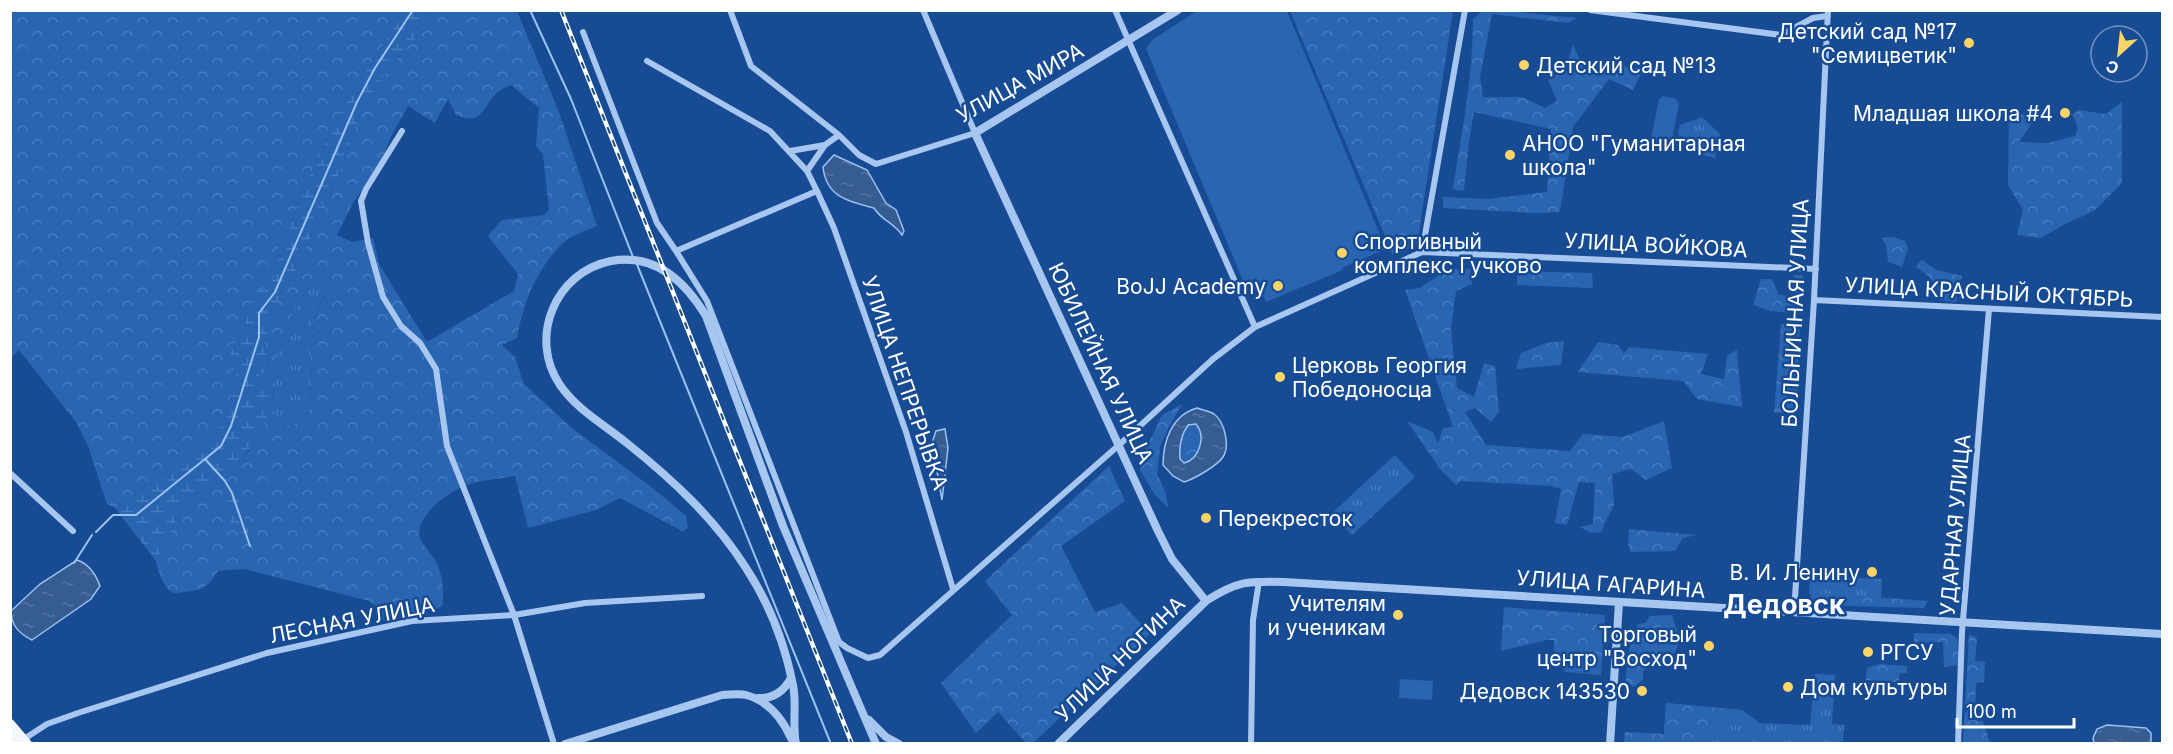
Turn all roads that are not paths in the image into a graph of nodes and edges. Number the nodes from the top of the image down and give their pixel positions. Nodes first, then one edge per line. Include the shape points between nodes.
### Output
1 (730, 10) edge
2 (923, 10) edge
3 (1114, 10) edge
4 (1178, 10) edge
5 (1465, 10) edge
6 (1590, 10) edge
7 (1828, 13) edge
8 (583, 32) dead end
9 (1128, 42) junction
10 (647, 61) dead end
11 (402, 131) dead end
12 (975, 133) junction
13 (839, 135) junction
14 (825, 145) junction
15 (790, 151) junction
16 (807, 171) junction
17 (817, 191) junction
18 (675, 251) junction
19 (1422, 252) junction
20 (1816, 269) junction
21 (1814, 300) junction
22 (1989, 309) junction
23 (2163, 317) edge
24 (1255, 327) junction
25 (1119, 445) junction
26 (10, 473) edge
27 (73, 531) dead end
28 (1259, 581) junction
29 (953, 589) junction
30 (702, 596) dead end
31 (1206, 601) junction
32 (1619, 602) junction
33 (1794, 613) junction
34 (514, 615) junction
35 (1963, 622) junction
36 (2163, 634) edge
37 (791, 678) junction
38 (749, 696) junction
39 (865, 715) junction
40 (10, 724) edge
41 (10, 738) edge
42 (22, 742) edge
43 (554, 744) edge
44 (565, 744) edge
45 (795, 744) edge
46 (876, 744) edge
47 (900, 744) edge
48 (1059, 744) edge
49 (1251, 744) edge
50 (1610, 744) edge
51 (1958, 744) edge

1 - 13 street via 751,66
2 - 12 street
3 - 9 street
4 - 9 street, УЛИЦА МИРА
5 - 19 street
6 - 7 street via 1781,35
7 - 20 street, БОЛЬНИЧНАЯ УЛИЦА
8 - 18 street via 657,223
9 - 12 street, УЛИЦА МИРА
9 - 24 street
10 - 15 street via 770,131
11 - 34 street via 361,201 368,243 383,297 400,326 420,343 436,369 447,446
12 - 13 street, УЛИЦА МИРА via 876,164
12 - 25 street, ЮБИЛЕЙНАЯ УЛИЦА
13 - 14 street
14 - 15 street
14 - 16 street
15 - 16 street
16 - 17 street
17 - 18 street
17 - 29 street, УЛИЦА НЕПРЕРЫВКА via 834,228 906,432
18 - 29 street, УЛИЦА ВОЙКОВА via 707,302 839,642 858,654 874,658
19 - 20 street, УЛИЦА ВОЙКОВА
19 - 24 street, УЛИЦА ВОЙКОВА
20 - 21 street, БОЛЬНИЧНАЯ УЛИЦА
21 - 22 street, УЛИЦА КРАСНЫЙ ОКТЯБРЬ
21 - 33 street, БОЛЬНИЧНАЯ УЛИЦА
22 - 23 street, УЛИЦА КРАСНЫЙ ОКТЯБРЬ
22 - 35 street, УДАРНАЯ УЛИЦА
24 - 25 street, УЛИЦА ВОЙКОВА via 1213,359
25 - 29 street, УЛИЦА ВОЙКОВА
25 - 31 street, ЮБИЛЕЙНАЯ УЛИЦА via 1172,558
26 - 27 street
28 - 31 street, УЛИЦА ГАГАРИНА via 1245,582
28 - 32 street, УЛИЦА ГАГАРИНА
28 - 49 street via 1253,620
30 - 34 street, ЛЕСНАЯ УЛИЦА via 585,603
31 - 48 street, УЛИЦА НОГИНА
32 - 33 street, УЛИЦА ГАГАРИНА
32 - 50 street
33 - 35 street, УЛИЦА ГАГАРИНА
34 - 42 street, ЛЕСНАЯ УЛИЦА via 412,621 267,653 47,724
34 - 43 street
35 - 36 street, УЛИЦА ГАГАРИНА
35 - 51 street, УДАРНАЯ УЛИЦА
37 - 38 street via 771,697
37 - 39 street via 786,653 767,607 746,568 721,535 674,482 580,407 561,387 552,370 546,332 554,305 571,282 587,270 605,263 634,260 652,264 670,273 691,293 706,316 783,526
37 - 45 street
38 - 44 street via 722,695
38 - 45 street via 767,704 784,721
39 - 46 street
39 - 47 street via 879,731
40 - 42 main road
41 - 42 main road

